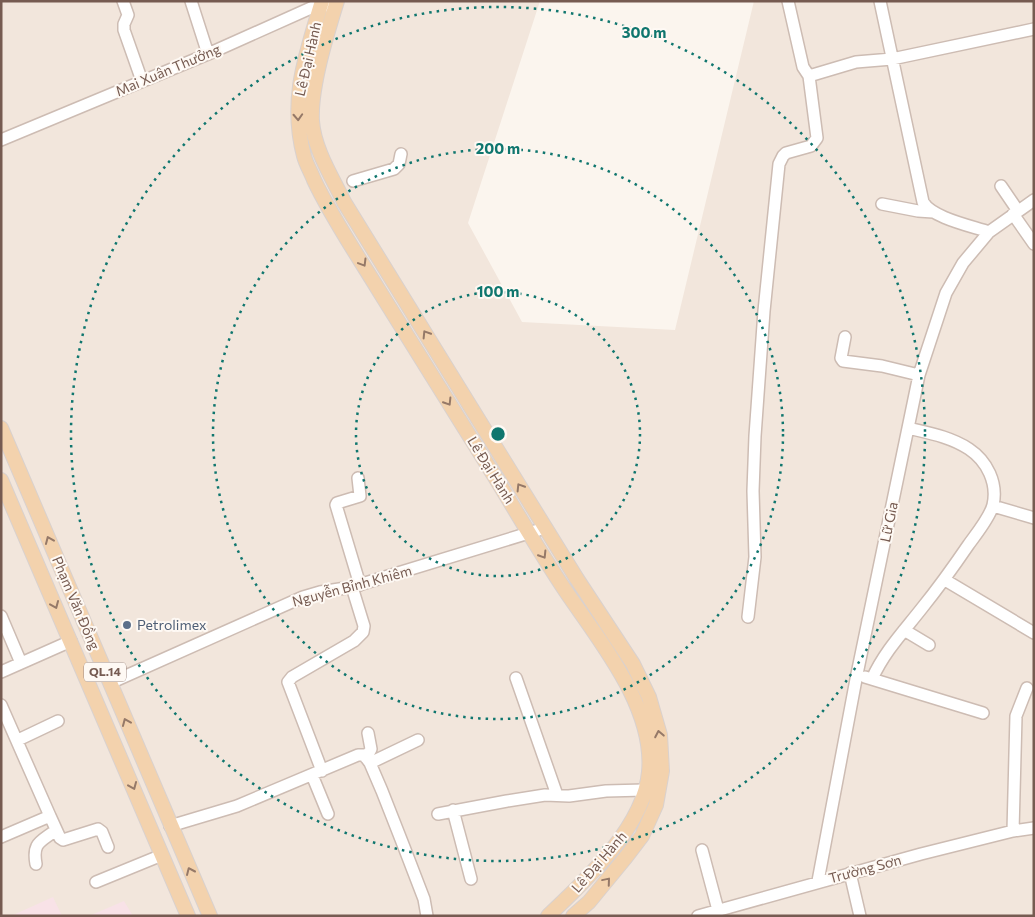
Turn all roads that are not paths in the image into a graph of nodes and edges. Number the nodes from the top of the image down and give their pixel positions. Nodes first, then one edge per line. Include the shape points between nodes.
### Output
1 (123, 1) edge
2 (192, 1) edge
3 (788, 1) edge
4 (880, 1) edge
5 (328, 4) edge
6 (1034, 29) edge
7 (208, 54) junction
8 (892, 59) junction
9 (809, 76) junction
10 (142, 81) junction
11 (1, 140) edge
12 (401, 154) dead end
13 (352, 181) dead end
14 (1001, 186) dead end
15 (1034, 200) edge
16 (882, 204) dead end
17 (933, 212) junction
18 (1015, 213) junction
19 (989, 232) junction
20 (1034, 244) edge
21 (845, 337) dead end
22 (919, 375) junction
23 (1, 428) edge
24 (908, 428) junction
25 (358, 478) dead end
26 (1, 480) edge
27 (993, 506) junction
28 (1034, 518) edge
29 (545, 528) junction
30 (530, 533) junction
31 (945, 580) junction
32 (356, 586) junction
33 (1, 616) edge
34 (748, 617) dead end
35 (904, 630) junction
36 (1034, 633) edge
37 (71, 642) junction
38 (929, 645) dead end
39 (21, 663) junction
40 (1, 672) edge
41 (857, 674) junction
42 (516, 678) dead end
43 (872, 679) junction
44 (110, 683) junction
45 (1027, 688) dead end
46 (1, 705) edge
47 (983, 713) dead end
48 (58, 721) dead end
49 (368, 733) dead end
50 (18, 740) junction
51 (418, 740) dead end
52 (368, 760) junction
53 (317, 773) junction
54 (644, 790) junction
55 (558, 795) junction
56 (453, 810) junction
57 (328, 814) dead end
58 (438, 814) dead end
59 (50, 816) junction
60 (170, 826) junction
61 (1034, 828) edge
62 (56, 830) junction
63 (1013, 831) junction
64 (1, 837) edge
65 (108, 847) dead end
66 (702, 850) dead end
67 (162, 855) junction
68 (36, 864) dead end
69 (850, 873) junction
70 (471, 879) dead end
71 (818, 881) junction
72 (96, 882) dead end
73 (576, 890) junction
74 (718, 910) junction
75 (581, 913) edge
76 (188, 916) edge
77 (210, 916) edge
78 (427, 916) edge
79 (548, 916) edge
80 (698, 916) edge
81 (860, 916) edge

1 - 10 street via 128,15 124,30
2 - 7 street
3 - 9 street via 803,67
4 - 8 street
5 - 7 street, Mai Xuân Thưởng
29 -> 5 main road, Lê Đại Hành via 344,202 320,152 312,121
5 -> 30 main road, Lê Đại Hành via 306,53 298,92 298,121 304,158 323,198
6 - 8 street
7 - 10 street, Mai Xuân Thưởng
8 - 9 street via 856,62
8 - 17 street via 922,197 926,207
9 - 34 street via 817,138 811,146 782,156 779,164 754,436 755,557
10 - 11 street, Mai Xuân Thưởng
12 - 13 street via 394,169
14 - 18 street
15 - 18 street, Lữ Gia
16 - 17 street
17 - 19 street
18 - 19 street, Lữ Gia
18 - 20 street
19 - 22 street, Lữ Gia via 963,263 946,293
21 - 22 street via 843,361
22 - 24 street, Lữ Gia
44 -> 23 main road, Phạm Văn Đồng / QL.14
24 - 27 street via 937,435 977,455 986,465 992,480
24 - 41 street, Lữ Gia
25 - 32 street via 360,496 336,505
26 -> 37 main road, Phạm Văn Đồng / QL.14
27 - 28 street
27 - 31 street
29 - 30 street, Nguyễn Bỉnh Khiêm
75 -> 29 main road, Lê Đại Hành via 642,836 656,805 662,771 660,735 649,697 632,664
30 - 32 street, Nguyễn Bỉnh Khiêm
30 -> 54 main road, Lê Đại Hành via 621,673 638,707 647,740 649,772
31 - 35 street
31 - 36 street
32 - 44 street, Nguyễn Bỉnh Khiêm via 302,597
32 - 53 street via 363,632 288,682
33 - 39 street
35 - 38 street
35 - 43 street via 882,659
37 - 39 street
37 -> 67 main road, Phạm Văn Đồng / QL.14
39 - 40 street
41 - 43 street
41 - 71 street, Lữ Gia
42 - 55 street
43 - 47 street
60 -> 44 main road, Phạm Văn Đồng / QL.14
45 - 63 street via 1016,716
46 - 50 street
48 - 50 street
49 - 52 street via 371,749
50 - 59 street
51 - 52 street
52 - 53 street via 364,755 358,755
52 - 78 street via 424,899
53 - 57 street
53 - 60 street via 229,809
54 - 55 street
54 - 73 main road, Lê Đại Hành via 640,807 624,835
55 - 56 street
56 - 58 street
56 - 70 street
59 - 62 street
59 - 64 street
77 -> 60 main road, Phạm Văn Đồng / QL.14
61 - 63 street, Trường Sơn
62 - 65 street via 63,840 98,829
62 - 68 street via 38,844
63 - 69 street, Trường Sơn
66 - 74 street
67 - 72 street
67 - 76 main road, Phạm Văn Đồng / QL.14
69 - 71 street, Trường Sơn
69 - 81 street
71 - 74 street, Trường Sơn
73 - 75 main road
73 - 79 main road, Lê Đại Hành
74 - 80 street, Trường Sơn

